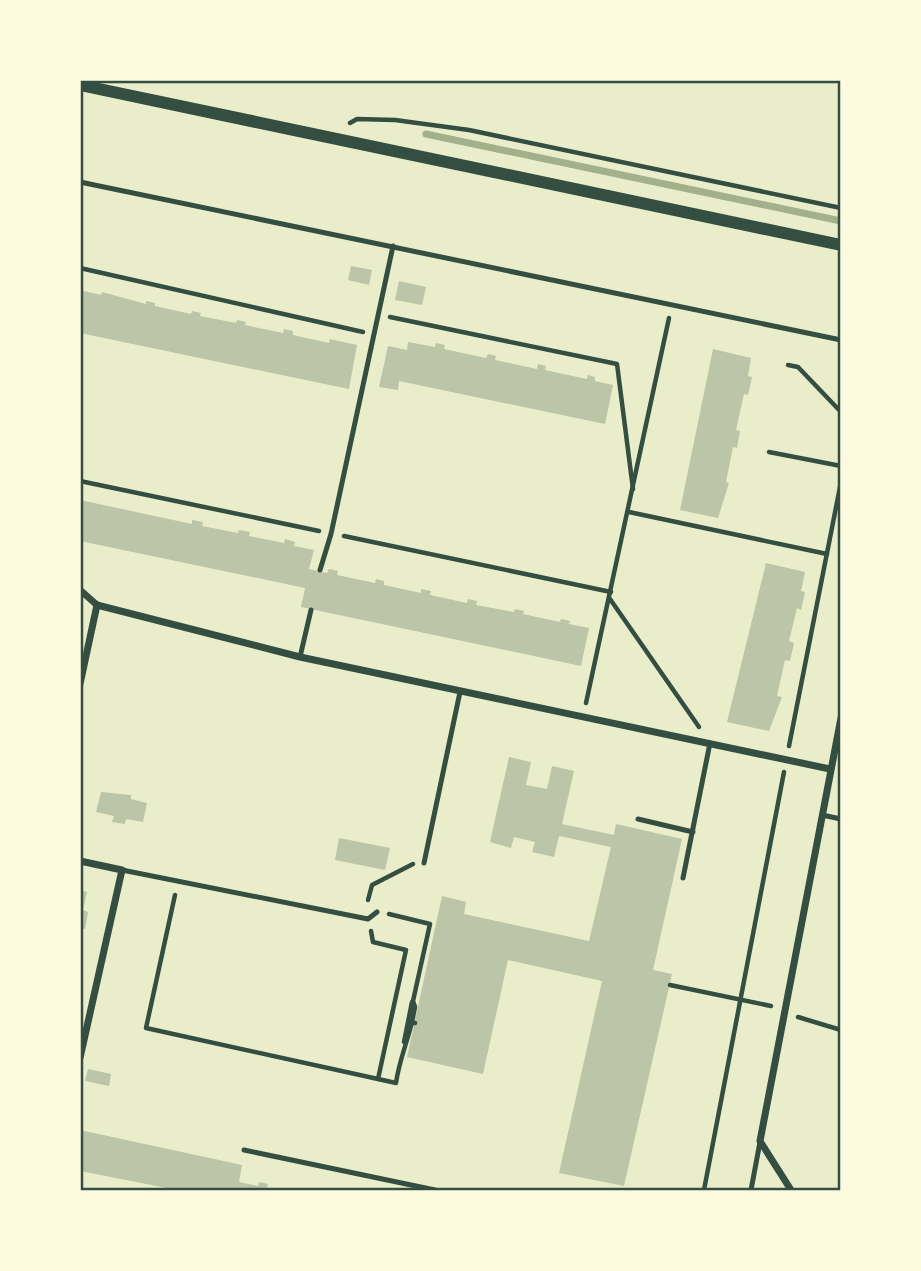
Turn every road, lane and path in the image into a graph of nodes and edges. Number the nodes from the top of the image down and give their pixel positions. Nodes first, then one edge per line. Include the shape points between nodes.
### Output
1 (80, 86) edge
2 (350, 123) dead end
3 (80, 182) edge
4 (841, 208) edge
5 (841, 245) edge
6 (393, 246) junction
7 (80, 268) edge
8 (671, 305) junction
9 (378, 315) junction
10 (374, 335) junction
11 (841, 340) edge
12 (788, 365) dead end
13 (841, 412) edge
14 (769, 452) dead end
15 (841, 466) edge
16 (841, 482) edge
17 (633, 493) junction
18 (629, 512) junction
19 (827, 554) junction
20 (320, 570) dead end
21 (80, 590) edge
22 (609, 599) junction
23 (97, 605) junction
24 (311, 610) dead end
25 (300, 657) junction
26 (80, 684) edge
27 (460, 692) junction
28 (582, 718) junction
29 (841, 718) edge
30 (710, 743) junction
31 (786, 760) junction
32 (830, 769) junction
33 (821, 815) junction
34 (638, 819) dead end
35 (841, 819) edge
36 (693, 832) junction
37 (80, 861) edge
38 (424, 863) joint
39 (122, 870) junction
40 (683, 878) dead end
41 (178, 881) junction
42 (377, 912) dead end
43 (394, 916) dead end
44 (366, 918) junction
45 (670, 985) dead end
46 (740, 1001) junction
47 (413, 1002) junction
48 (776, 1007) dead end
49 (796, 1016) dead end
50 (841, 1030) edge
51 (403, 1044) junction
52 (80, 1059) edge
53 (378, 1079) junction
54 (760, 1140) junction
55 (244, 1150) dead end
56 (435, 1191) edge
57 (704, 1191) edge
58 (751, 1191) edge
59 (791, 1191) edge

1 - 5 street
2 - 4 path via 357,119 394,120 469,130
3 - 6 lane
6 - 8 lane
6 - 9 lane
7 - 10 path
8 - 11 lane
8 - 17 path
9 - 10 lane
9 - 17 path via 617,364
10 - 20 lane
12 - 13 path via 798,367
14 - 15 path
16 - 19 path
17 - 18 path
18 - 19 path
18 - 22 path
19 - 31 path
21 - 23 street
22 - 28 path
22 - 30 path
23 - 25 street
23 - 26 street
24 - 25 lane
25 - 27 street
27 - 28 street
27 - 38 lane
28 - 30 street
29 - 32 street
30 - 31 street
30 - 36 lane
31 - 32 street
31 - 46 path
32 - 33 street
33 - 35 lane
33 - 54 street
34 - 36 lane
36 - 40 lane
37 - 39 street
38 - 44 path via 416,862 372,885
39 - 41 lane
39 - 52 street
41 - 44 lane
41 - 53 path via 146,1028
42 - 44 lane
43 - 47 path via 430,924
44 - 53 path via 373,942 406,950
45 - 46 path
46 - 48 path
46 - 57 path
47 - 51 path
47 - 51 path via 413,1022
49 - 50 path
51 - 53 path via 396,1083
54 - 58 lane
54 - 59 street
55 - 56 lane

